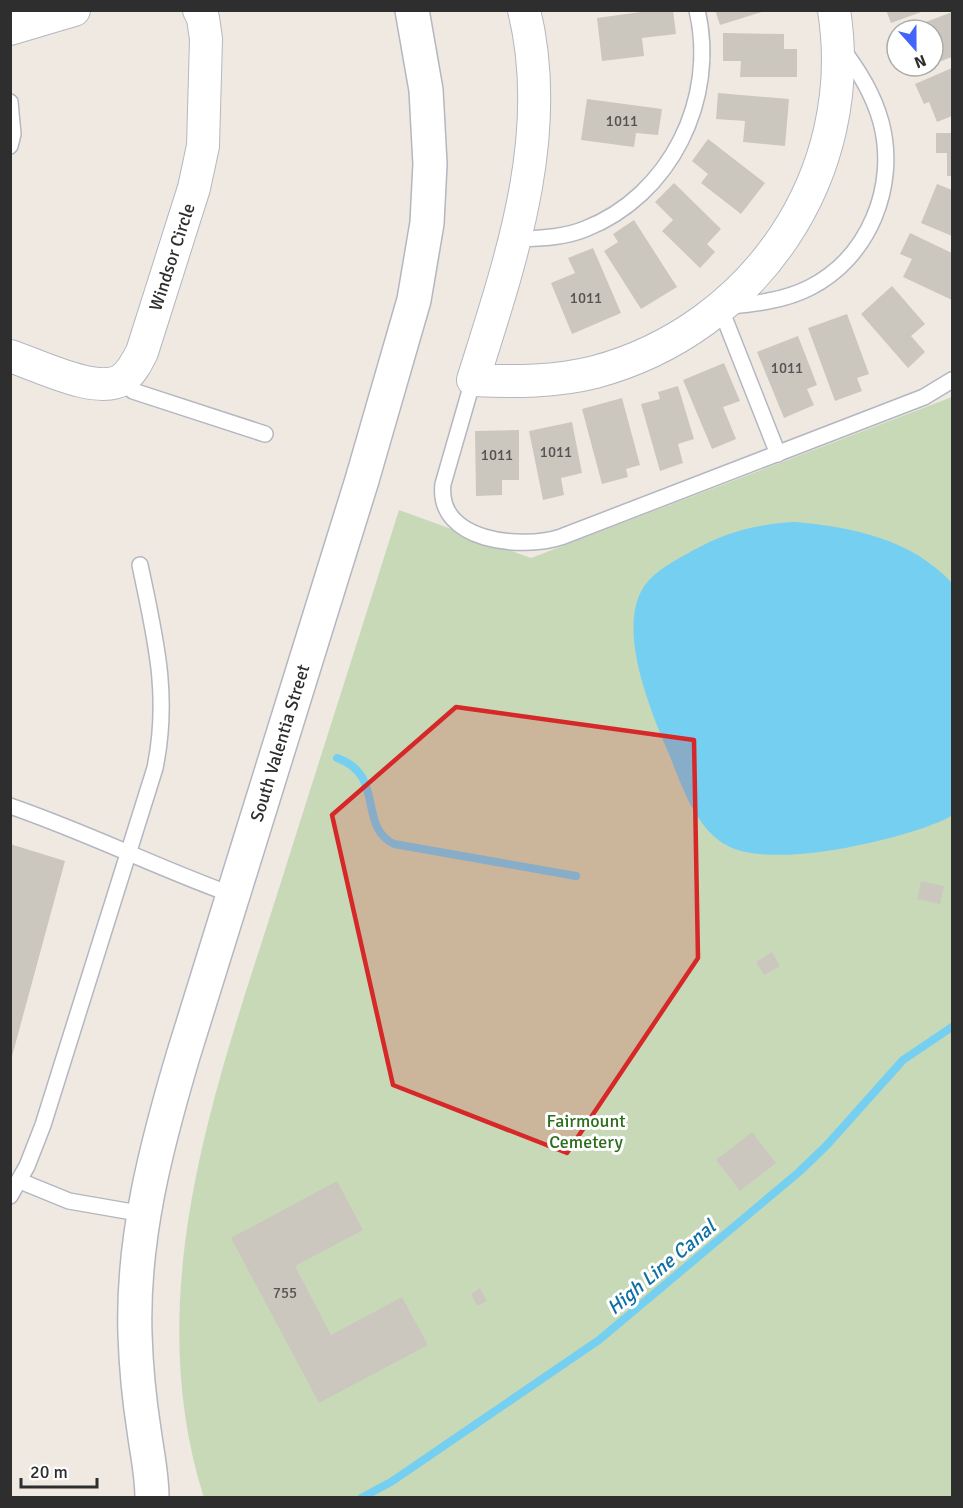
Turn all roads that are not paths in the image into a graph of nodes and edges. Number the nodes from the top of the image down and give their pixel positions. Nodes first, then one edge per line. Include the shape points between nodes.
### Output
1 (74, 10) edge
2 (199, 10) edge
3 (412, 10) edge
4 (524, 10) edge
5 (697, 10) edge
6 (834, 10) edge
7 (10, 29) edge
8 (838, 44) junction
9 (10, 102) edge
10 (10, 147) edge
11 (516, 239) junction
12 (720, 307) junction
13 (10, 356) edge
14 (473, 380) junction
15 (952, 380) edge
16 (121, 381) junction
17 (265, 434) dead end
18 (778, 454) junction
19 (140, 565) dead end
20 (10, 806) edge
21 (127, 852) junction
22 (233, 895) junction
23 (20, 1181) junction
24 (10, 1196) edge
25 (144, 1214) junction
26 (156, 1490) edge

1 - 7 street
2 - 16 street, Windsor Circle via 206,64 202,146 194,188 142,352
3 - 22 street, South Valentia Street via 426,90 430,151 429,206 418,284 389,391
4 - 11 street via 533,50 533,112 528,173
5 - 11 lane via 702,54 699,94 686,132 661,173 600,223 561,236
6 - 8 street
8 - 12 street via 838,93 832,127 825,156 807,198 769,256
8 - 12 lane via 868,86 883,132 884,185 873,221 844,263 821,281 778,299
9 - 10 lane via 14,134
11 - 14 street
12 - 14 street via 643,355 595,372 542,380
12 - 18 lane
13 - 16 street via 83,382
14 - 18 lane via 443,484 444,500 461,527 512,542 549,542
15 - 18 lane via 924,397
16 - 17 lane via 133,391
19 - 21 lane via 159,656 163,700 155,768
20 - 21 lane
21 - 22 lane
21 - 23 lane via 58,1079
22 - 25 street, South Valentia Street via 165,1115
23 - 24 lane
23 - 25 lane via 69,1201
25 - 26 street, South Valentia Street via 135,1334 140,1401

